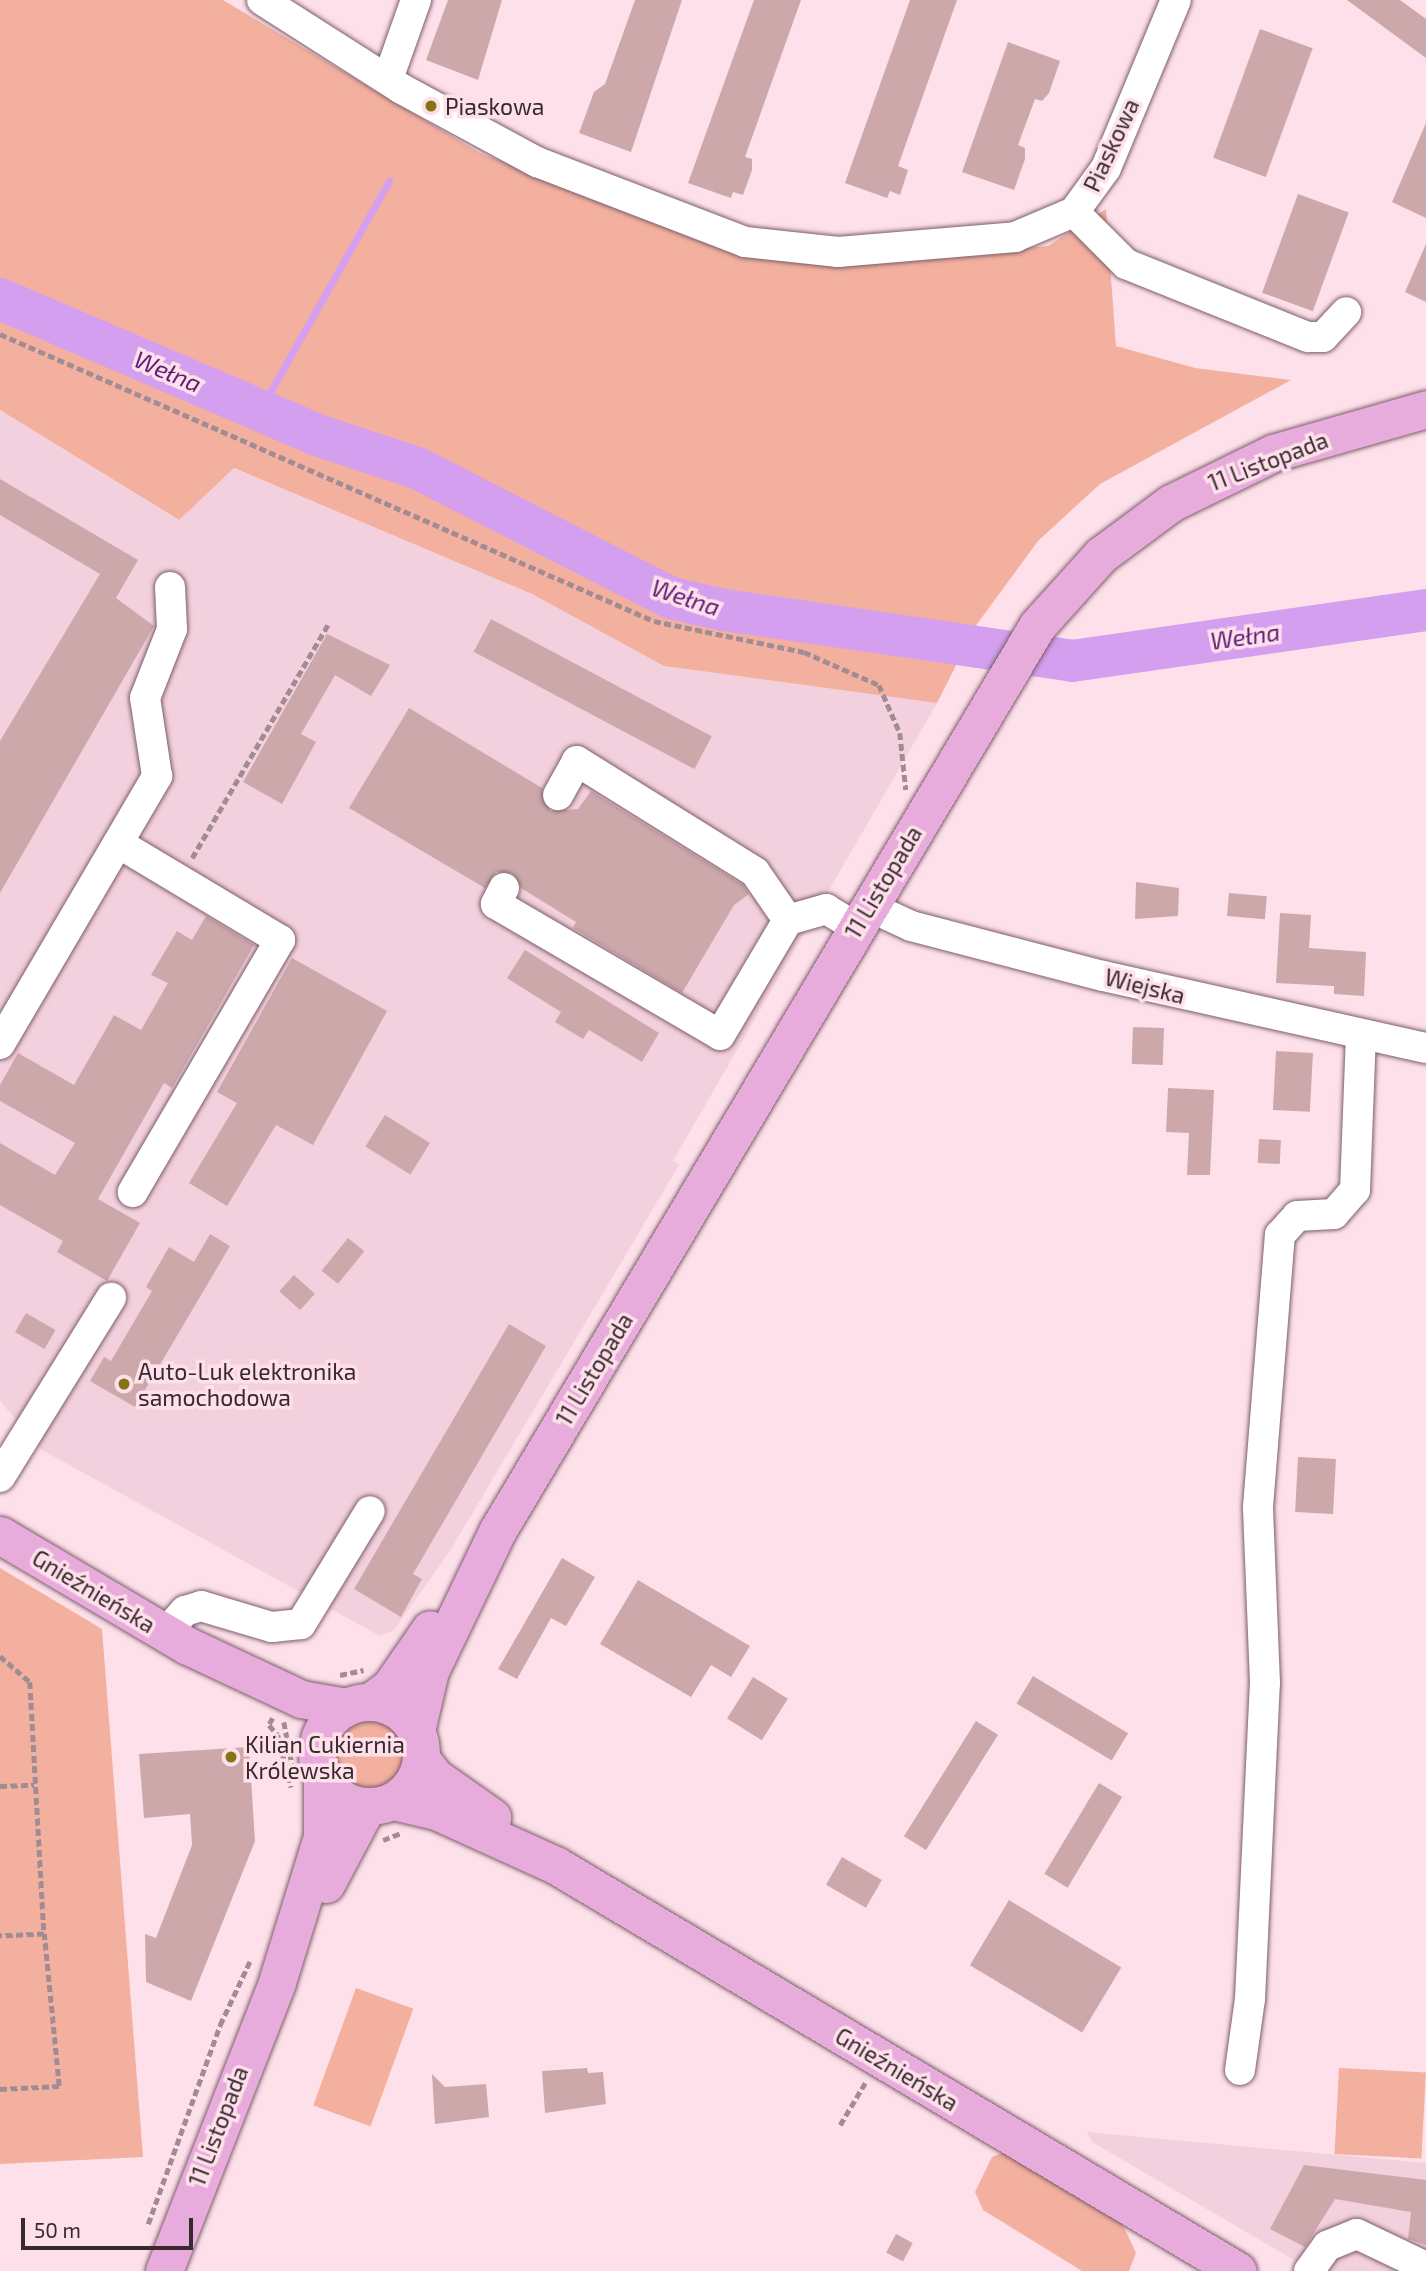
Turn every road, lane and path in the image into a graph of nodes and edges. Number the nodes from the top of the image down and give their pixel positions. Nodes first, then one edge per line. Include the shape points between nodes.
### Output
1 (262, 0) edge
2 (416, 0) edge
3 (1176, 0) edge
4 (388, 79) junction
5 (1074, 212) junction
6 (1346, 312) dead end
7 (0, 334) edge
8 (1426, 409) edge
9 (170, 587) dead end
10 (328, 624) dead end
11 (558, 795) dead end
12 (907, 803) dead end
13 (118, 843) junction
14 (180, 880) junction
15 (505, 888) dead end
16 (840, 908) junction
17 (788, 920) junction
18 (1361, 1035) junction
19 (0, 1044) edge
20 (1426, 1048) edge
21 (133, 1192) dead end
22 (111, 1298) dead end
23 (0, 1477) edge
24 (370, 1511) dead end
25 (498, 1530) junction
26 (0, 1535) edge
27 (176, 1640) junction
28 (0, 1656) edge
29 (354, 1688) junction
30 (281, 1715) junction
31 (419, 1745) junction
32 (307, 1778) junction
33 (34, 1785) junction
34 (0, 1786) edge
35 (389, 1813) junction
36 (373, 1843) dead end
37 (557, 1866) junction
38 (44, 1934) junction
39 (0, 1936) edge
40 (255, 1952) dead end
41 (277, 1982) junction
42 (880, 2058) junction
43 (1240, 2070) dead end
44 (0, 2089) edge
45 (840, 2125) dead end
46 (145, 2234) dead end
47 (1426, 2267) edge
48 (164, 2271) edge
49 (1238, 2271) edge
50 (1309, 2271) edge

1 - 4 street, Piaskowa
2 - 4 street
3 - 5 street, Piaskowa via 1106,168
4 - 5 street, Piaskowa via 537,162 673,218 767,248 838,252 1015,237
5 - 6 street via 1126,264 1308,337 1323,337
7 - 12 path via 654,621 804,652 879,685 900,733
8 - 16 main road, 11 Listopada via 1273,453 1171,503 1101,555 1037,626 994,695
9 - 13 street via 172,629 145,698 157,776
10 - 14 path
11 - 17 street via 577,761 755,872
13 - 14 street
13 - 19 street
14 - 21 street via 280,940
15 - 17 street via 496,904 720,1035
16 - 17 street
16 - 18 street, Wiejska
16 - 25 main road, 11 Listopada
18 - 20 street, Wiejska
18 - 43 street via 1355,1190 1334,1214 1297,1216 1280,1235 1258,1507 1265,1683 1250,1999
22 - 23 street
24 - 27 street via 301,1624 272,1627 201,1606 185,1611
25 - 29 main road, 11 Listopada via 406,1666
25 - 31 main road, 11 Listopada via 430,1671
26 - 27 main road, Gnieźnieńska
27 - 29 main road, Gnieźnieńska via 301,1699
27 - 30 main road, Gnieźnieńska
28 - 33 path via 30,1682
29 - 31 main road via 397,1710
29 - 32 main road via 325,1725
30 - 32 main road, Gnieźnieńska
30 - 32 path via 281,1727
30 - 32 path via 269,1725
31 - 35 main road via 412,1784
31 - 37 main road, Gnieźnieńska via 435,1777
32 - 35 main road via 341,1799
32 - 41 main road, 11 Listopada via 322,1837
33 - 34 path
33 - 38 path
35 - 36 path
35 - 37 main road, Gnieźnieńska via 436,1811
35 - 41 main road, 11 Listopada
37 - 42 main road, Gnieźnieńska
38 - 39 path
38 - 44 path via 59,2086
40 - 46 path via 220,2025
41 - 48 main road, 11 Listopada
42 - 45 path
42 - 49 main road, Gnieźnieńska
47 - 50 street via 1357,2234 1327,2246

